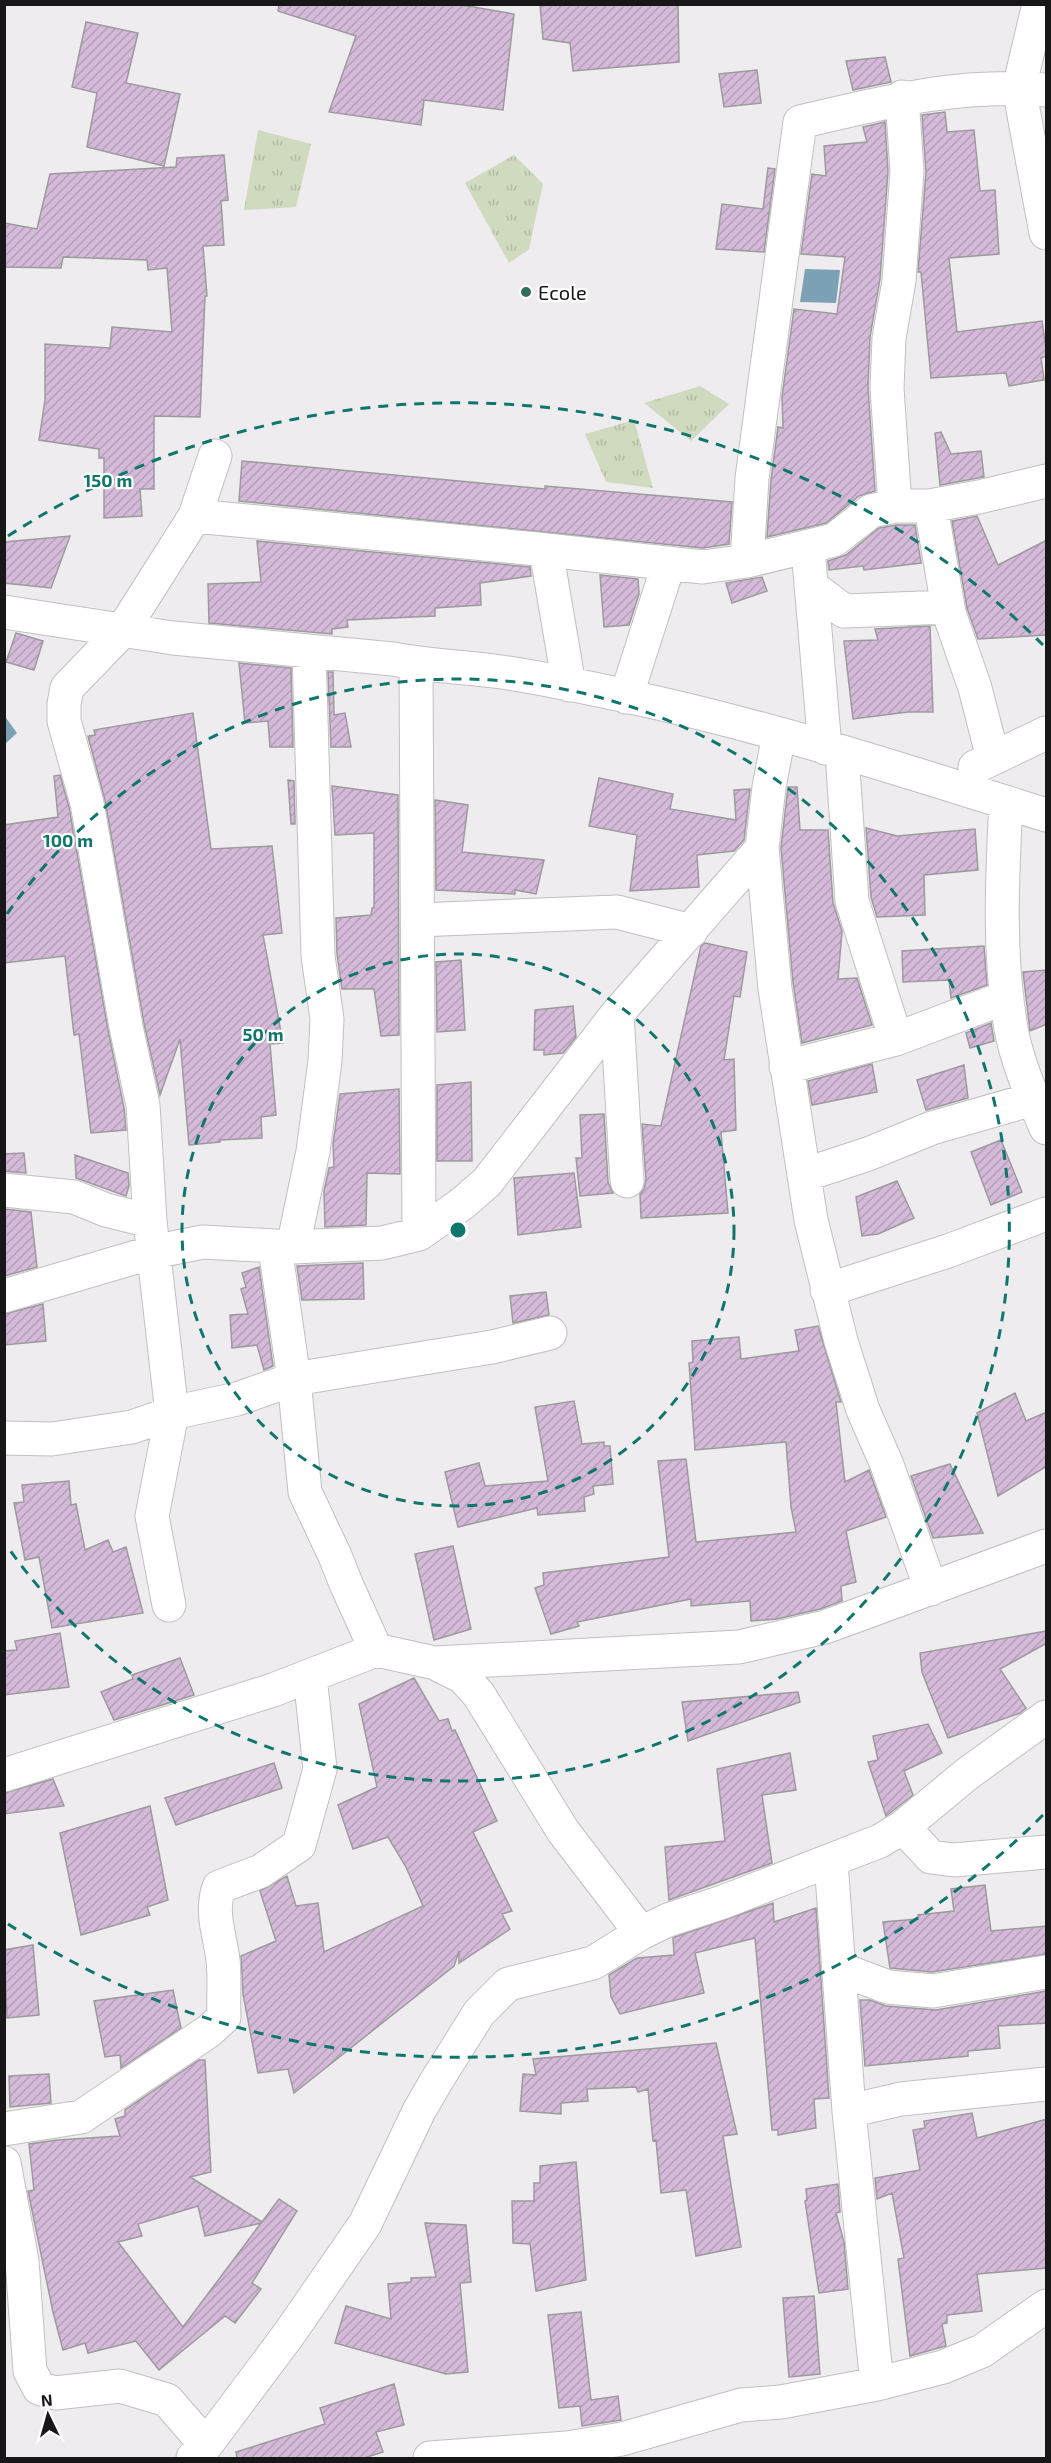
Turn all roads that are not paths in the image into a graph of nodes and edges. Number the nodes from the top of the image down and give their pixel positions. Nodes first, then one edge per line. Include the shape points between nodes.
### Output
1 (1039, 4) edge
2 (1033, 89) edge
3 (902, 97) junction
4 (1047, 233) edge
5 (214, 456) dead end
6 (1047, 481) edge
7 (895, 506) junction
8 (929, 506) junction
9 (195, 516) junction
10 (808, 548) junction
11 (546, 550) junction
12 (747, 561) junction
13 (669, 563) junction
14 (811, 586) junction
15 (948, 607) junction
16 (4, 612) edge
17 (122, 631) junction
18 (309, 651) junction
19 (416, 664) junction
20 (569, 685) junction
21 (626, 698) junction
22 (1047, 732) edge
23 (779, 735) junction
24 (833, 750) junction
25 (993, 758) junction
26 (944, 782) junction
27 (1006, 802) junction
28 (1047, 815) edge
29 (762, 848) junction
30 (418, 920) junction
31 (691, 931) junction
32 (1007, 997) junction
33 (617, 1014) junction
34 (896, 1039) junction
35 (786, 1067) junction
36 (1033, 1099) junction
37 (1047, 1128) edge
38 (804, 1175) junction
39 (627, 1181) dead end
40 (4, 1190) edge
41 (1047, 1214) edge
42 (419, 1234) junction
43 (151, 1236) junction
44 (284, 1247) junction
45 (827, 1290) junction
46 (4, 1296) edge
47 (550, 1333) dead end
48 (294, 1380) junction
49 (172, 1413) junction
50 (4, 1438) edge
51 (1047, 1546) edge
52 (931, 1589) junction
53 (170, 1605) dead end
54 (376, 1650) junction
55 (435, 1663) junction
56 (310, 1676) junction
57 (1047, 1717) edge
58 (4, 1775) edge
59 (903, 1827) junction
60 (1047, 1852) edge
61 (831, 1861) junction
62 (640, 1933) junction
63 (840, 1969) junction
64 (1047, 1972) edge
65 (1047, 2084) edge
66 (849, 2111) junction
67 (4, 2129) edge
68 (4, 2163) edge
69 (1047, 2306) edge
70 (17, 2370) edge
71 (877, 2384) junction
72 (199, 2452) edge
73 (430, 2458) edge

1 - 2 street
2 - 3 street via 965,89
2 - 4 street
3 - 7 street via 907,171 887,388
3 - 12 street via 800,122 752,478
5 - 9 street
6 - 8 street
7 - 8 street
7 - 10 street via 871,512 842,536
8 - 15 street
9 - 11 street
9 - 17 street
10 - 12 street
10 - 14 street
11 - 13 street
11 - 20 street
12 - 13 street via 703,567
13 - 21 street
14 - 15 street via 844,611
14 - 24 street
15 - 25 street
16 - 17 street
17 - 18 street
17 - 43 street via 67,688 64,721 87,803 143,1105
18 - 19 street
18 - 44 street via 318,956 327,1019 313,1151
19 - 20 street via 502,672
19 - 30 street
20 - 21 street
21 - 23 street
22 - 25 street
23 - 24 street
23 - 29 street
24 - 26 street
24 - 34 street via 852,901
25 - 26 street
26 - 27 street
27 - 28 street
27 - 32 street via 1002,871
29 - 31 street
29 - 35 street
30 - 31 street via 617,912
30 - 42 street
31 - 33 street
32 - 34 street
32 - 36 street via 1013,1036
33 - 39 street
33 - 42 street via 487,1182
34 - 35 street
35 - 38 street
36 - 37 street
36 - 38 street via 932,1128
38 - 45 street
40 - 43 street via 74,1197
41 - 45 street
42 - 44 street via 382,1243
43 - 44 street
43 - 46 street
43 - 49 street
44 - 48 street
45 - 52 street via 863,1410
47 - 48 street via 492,1347
48 - 49 street via 237,1399
48 - 54 street via 305,1492
49 - 50 street via 132,1427 52,1439
49 - 53 street via 152,1516
51 - 52 street
52 - 55 street via 825,1627 739,1647
54 - 55 street
54 - 56 street
55 - 62 street via 464,1677 479,1695 563,1832
56 - 58 street
56 - 67 street via 320,1769 299,1845 261,1871 219,1887 216,1896 215,1916 224,1961 224,2017 81,2117
57 - 59 street via 967,1774
59 - 60 street via 931,1857 954,1860
59 - 61 street
61 - 62 street
61 - 63 street
62 - 72 street via 592,1963 508,1984 479,2013 419,2111 365,2224 289,2334
63 - 64 street via 888,1987 933,1991
63 - 66 street
65 - 66 street via 901,2099
66 - 71 street
68 - 70 street via 22,2261
69 - 71 street via 982,2351 943,2367
70 - 72 street via 39,2388 56,2393 120,2386 167,2400
71 - 73 street via 781,2402 741,2405 622,2439 567,2448

